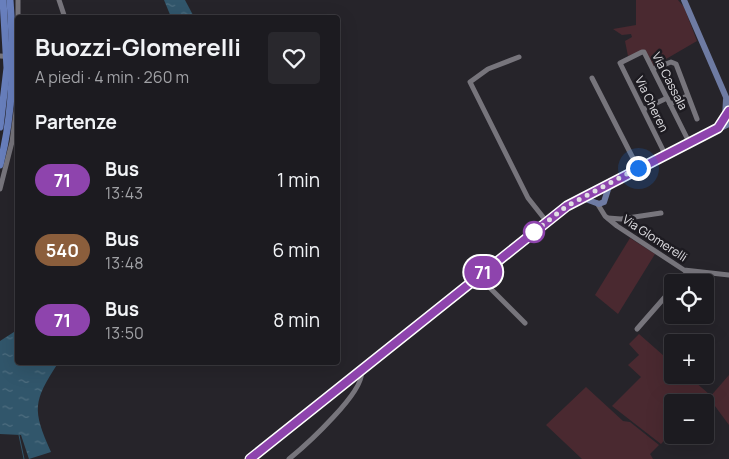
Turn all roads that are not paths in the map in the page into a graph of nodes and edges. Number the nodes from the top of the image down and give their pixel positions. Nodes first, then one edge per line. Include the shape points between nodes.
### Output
1 (3, 0) edge
2 (10, 0) edge
3 (18, 0) edge
4 (59, 0) edge
5 (684, 0) edge
6 (0, 2) edge
7 (18, 15) edge
8 (64, 15) edge
9 (0, 24) edge
10 (13, 54) edge
11 (0, 56) edge
12 (520, 57) dead end
13 (620, 62) joint
14 (10, 68) junction
15 (653, 69) junction
16 (592, 78) dead end
17 (687, 96) junction
18 (667, 98) junction
19 (727, 102) edge
20 (670, 104) junction
21 (644, 109) junction
22 (726, 114) edge
23 (697, 119) dead end
24 (15, 120) edge
25 (729, 124) edge
26 (0, 127) edge
27 (718, 128) junction
28 (689, 142) junction
29 (665, 154) junction
30 (0, 166) edge
31 (638, 168) junction
32 (610, 183) junction
33 (0, 188) edge
34 (597, 190) junction
35 (607, 194) junction
36 (581, 198) junction
37 (598, 202) junction
38 (661, 213) dead end
39 (605, 216) junction
40 (621, 219) junction
41 (547, 222) junction
42 (617, 226) junction
43 (688, 271) junction
44 (685, 274) edge
45 (729, 275) edge
46 (478, 276) junction
47 (664, 298) edge
48 (525, 323) dead end
49 (637, 329) dead end
50 (361, 370) junction
51 (250, 459) edge
52 (289, 459) edge

1 - 10 highway
2 - 10 highway
3 - 7 street
4 - 8 street
5 - 19 main road
6 - 9 highway
10 - 11 street
10 - 14 highway
12 - 41 street via 488,69 470,82 528,198
13 - 15 street, Via Cassala via 644,52
13 - 21 street, Via Cheren
14 - 26 highway
14 - 30 highway via 10,115
15 - 17 street via 674,62
15 - 18 street, Via Cassala
16 - 31 street
17 - 20 street
17 - 23 street
18 - 20 street, Via Cassala
18 - 21 street
19 - 22 main road
20 - 28 street, Via Cassala
21 - 29 street, Via Cheren
22 - 25 main road
22 - 27 main road
24 - 33 street
25 - 27 main road
27 - 28 main road
28 - 29 main road
29 - 31 main road
31 - 32 main road
32 - 34 main road
32 - 35 main road
34 - 35 main road
34 - 36 main road
34 - 37 main road
35 - 37 main road
36 - 37 main road
36 - 41 main road
37 - 39 street, Via Glomerelli
38 - 40 street
39 - 40 street
39 - 42 street, Via Glomerelli
40 - 42 street
41 - 46 main road
42 - 43 street, Via Glomerelli
43 - 44 street
43 - 45 street, Via Glomerelli
46 - 48 street
46 - 50 main road
47 - 49 street
50 - 51 main road
50 - 52 street via 361,380 324,429

